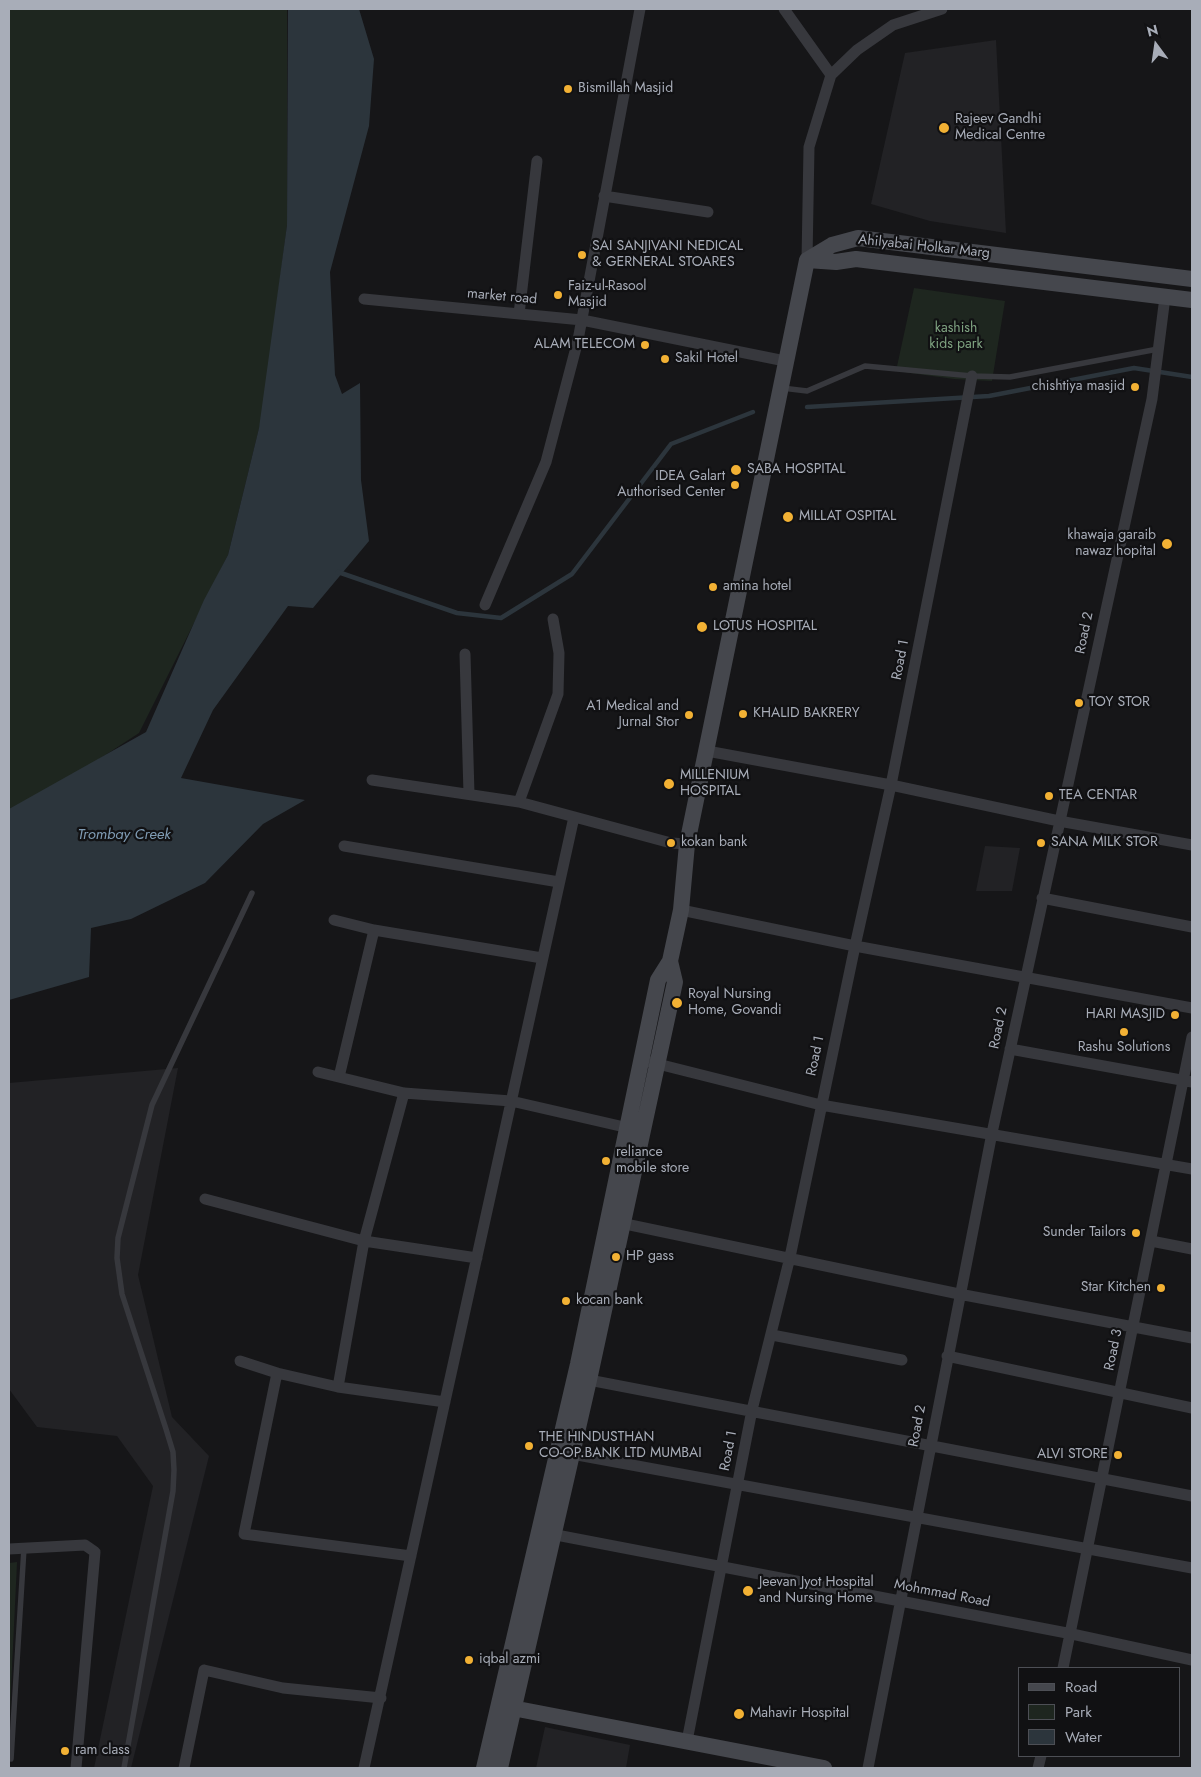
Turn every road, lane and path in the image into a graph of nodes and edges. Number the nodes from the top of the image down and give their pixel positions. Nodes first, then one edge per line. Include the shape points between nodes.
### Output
1 (640, 9) edge
2 (784, 9) edge
3 (942, 9) edge
4 (831, 75) junction
5 (537, 161) dead end
6 (604, 196) junction
7 (708, 212) dead end
8 (807, 260) junction
9 (1192, 279) edge
10 (1165, 296) junction
11 (364, 300) dead end
12 (1192, 300) edge
13 (519, 314) junction
14 (582, 320) junction
15 (1158, 349) junction
16 (785, 361) junction
17 (972, 376) junction
18 (780, 388) junction
19 (485, 605) dead end
20 (553, 619) dead end
21 (466, 654) dead end
22 (707, 751) junction
23 (372, 780) dead end
24 (891, 785) junction
25 (469, 794) junction
26 (520, 802) junction
27 (574, 817) junction
28 (1059, 821) junction
29 (687, 844) junction
30 (1192, 845) edge
31 (344, 846) dead end
32 (559, 882) junction
33 (252, 892) dead end
34 (1042, 898) junction
35 (681, 910) junction
36 (334, 920) dead end
37 (1192, 927) edge
38 (374, 930) junction
39 (855, 946) junction
40 (542, 958) junction
41 (1025, 979) junction
42 (1192, 1008) edge
43 (1192, 1037) edge
44 (1010, 1049) junction
45 (649, 1061) junction
46 (318, 1072) dead end
47 (339, 1077) junction
48 (1188, 1081) edge
49 (404, 1093) junction
50 (511, 1101) junction
51 (821, 1105) junction
52 (635, 1129) junction
53 (992, 1133) junction
54 (1167, 1164) junction
55 (1192, 1168) edge
56 (205, 1199) dead end
57 (614, 1222) junction
58 (364, 1241) junction
59 (1151, 1241) junction
60 (1192, 1249) edge
61 (790, 1257) junction
62 (476, 1258) junction
63 (959, 1294) junction
64 (1134, 1327) junction
65 (772, 1336) junction
66 (1192, 1338) edge
67 (947, 1356) junction
68 (902, 1360) dead end
69 (240, 1361) dead end
70 (277, 1373) junction
71 (589, 1380) junction
72 (338, 1387) junction
73 (1120, 1393) junction
74 (445, 1402) junction
75 (1192, 1408) edge
76 (752, 1410) junction
77 (929, 1446) junction
78 (572, 1454) junction
79 (1103, 1479) junction
80 (737, 1486) junction
81 (1192, 1496) edge
82 (916, 1518) junction
83 (546, 1533) junction
84 (24, 1548) junction
85 (9, 1549) edge
86 (1088, 1550) junction
87 (411, 1556) junction
88 (722, 1566) junction
89 (1192, 1568) edge
90 (900, 1602) junction
91 (1072, 1634) junction
92 (1192, 1660) edge
93 (1063, 1667) edge
94 (381, 1698) junction
95 (505, 1707) junction
96 (687, 1741) junction
97 (11, 1759) dead end
98 (76, 1768) edge
99 (124, 1768) edge
100 (184, 1768) edge
101 (364, 1768) edge
102 (484, 1768) edge
103 (500, 1768) edge
104 (824, 1768) edge
105 (868, 1768) edge

1 - 6 street
2 - 4 street
3 - 4 street via 892,25 856,50
4 - 8 street via 809,147
5 - 13 street
6 - 7 street
6 - 14 street
8 - 9 street, Ahilyabai Holkar Marg via 832,245 858,238
8 - 10 street, Ahilyabai Holkar Marg via 836,262 856,259
8 - 16 street
10 - 12 street, Ahilyabai Holkar Marg
10 - 15 street, Road 2
11 - 13 street, market road
13 - 14 street, market road
14 - 16 street, market road
14 - 19 street via 546,462
15 - 17 lane via 1010,377
15 - 28 street, Road 2 via 1152,399
16 - 18 street
17 - 18 lane via 865,366 807,391
17 - 24 street, Road 1
18 - 22 street
20 - 26 street via 559,653 558,694
21 - 25 street
22 - 24 street
22 - 29 street
23 - 25 street
24 - 28 street
24 - 39 street, Road 1
25 - 26 street
26 - 27 street
27 - 29 street
27 - 32 street
28 - 30 street
28 - 34 street, Road 2
29 - 35 street
31 - 32 street
32 - 40 street
33 - 99 lane via 152,1105 118,1238 122,1294 173,1452 174,1470
34 - 37 street
34 - 41 street, Road 2
35 - 39 street
35 - 45 street via 670,961 674,982
36 - 38 street
38 - 40 street
38 - 47 street
39 - 41 street
39 - 51 street, Road 1
40 - 50 street
41 - 42 street
41 - 44 street, Road 2
43 - 48 street, Road 3
44 - 48 street
44 - 53 street, Road 2
45 - 51 street
45 - 52 street
46 - 47 street
47 - 49 street
48 - 54 street, Road 3
49 - 50 street
49 - 58 street
50 - 52 street
50 - 62 street
51 - 53 street
51 - 61 street, Road 1
52 - 57 street
53 - 54 street
53 - 63 street, Road 2
54 - 55 street
54 - 59 street, Road 3
56 - 58 street
57 - 61 street
57 - 71 street
57 - 83 street via 578,1364
58 - 62 street
58 - 72 street
59 - 60 street
59 - 64 street, Road 3
61 - 63 street
61 - 65 street, Road 1
62 - 74 street
63 - 64 street
63 - 67 street, Road 2
64 - 66 street
64 - 73 street, Road 3
65 - 68 street
65 - 76 street, Road 1
67 - 73 street
67 - 77 street, Road 2
69 - 70 street
70 - 72 street
70 - 87 street via 244,1534
71 - 76 street
71 - 78 street
72 - 74 street
73 - 75 street
73 - 79 street, Road 3
74 - 87 street
76 - 77 street
76 - 80 street, Road 1
77 - 79 street
77 - 82 street, Road 2
78 - 80 street
78 - 83 street
79 - 81 street
79 - 86 street, Road 3
80 - 82 street
80 - 88 street, Road 1
82 - 86 street
82 - 90 street, Road 2
83 - 88 street, Mohmmad Road
83 - 95 street
84 - 85 street
84 - 97 lane
84 - 98 street via 85,1545 95,1552
86 - 89 street
86 - 91 street, Road 3
87 - 94 street
88 - 90 street, Mohmmad Road
88 - 96 street, Road 1
90 - 91 street, Mohmmad Road
90 - 105 street, Road 2
91 - 92 street, Mohmmad Road
91 - 93 street, Road 3
94 - 100 street via 283,1688 204,1670
94 - 101 street
95 - 96 street
95 - 102 street
95 - 103 street
96 - 104 street

